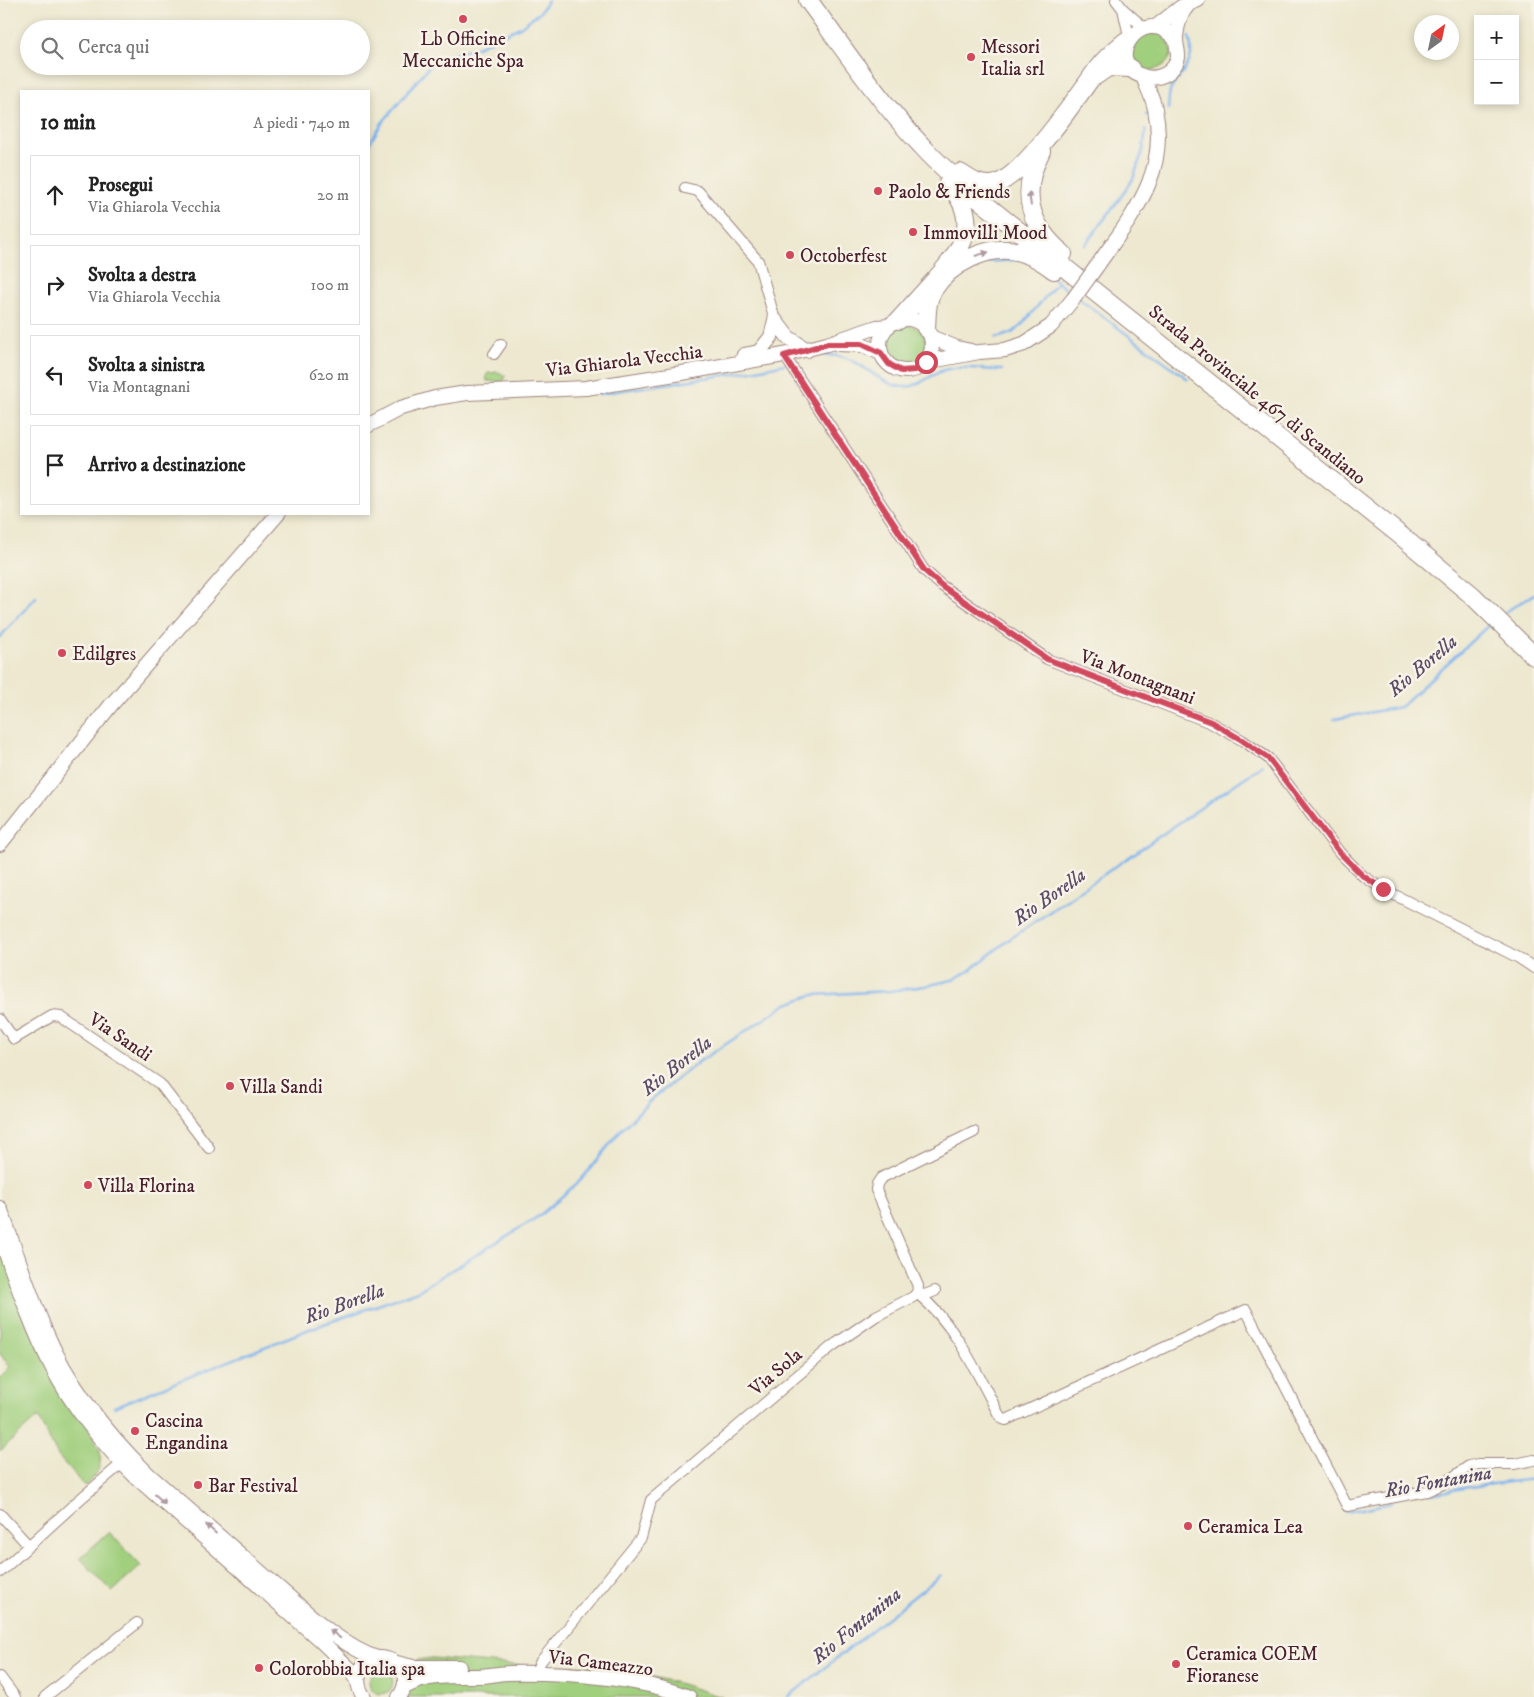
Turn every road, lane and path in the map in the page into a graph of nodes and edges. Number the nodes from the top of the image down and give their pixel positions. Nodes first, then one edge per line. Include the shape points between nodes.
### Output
1 (808, 0) edge
2 (818, 0) edge
3 (1116, 0) edge
4 (1193, 2) edge
5 (1123, 9) junction
6 (1158, 25) junction
7 (1142, 26) junction
8 (1128, 39) junction
9 (1176, 39) junction
10 (1136, 72) junction
11 (1165, 75) junction
12 (1093, 78) junction
13 (882, 93) junction
14 (1155, 107) junction
15 (1051, 133) junction
16 (685, 188) dead end
17 (775, 320) junction
18 (894, 323) junction
19 (929, 333) junction
20 (771, 336) junction
21 (788, 337) junction
22 (500, 344) dead end
23 (827, 344) junction
24 (1167, 348) junction
25 (807, 350) junction
26 (980, 352) junction
27 (881, 353) junction
28 (494, 354) dead end
29 (784, 356) junction
30 (926, 362) junction
31 (736, 364) junction
32 (370, 424) edge
33 (277, 515) edge
34 (1534, 656) edge
35 (0, 844) edge
36 (1534, 968) edge
37 (0, 1019) edge
38 (974, 1132) dead end
39 (209, 1148) dead end
40 (0, 1208) edge
41 (0, 1237) edge
42 (935, 1291) dead end
43 (917, 1293) junction
44 (126, 1460) junction
45 (1534, 1460) edge
46 (0, 1514) edge
47 (29, 1546) junction
48 (0, 1572) edge
49 (137, 1623) dead end
50 (377, 1658) junction
51 (397, 1663) junction
52 (507, 1673) junction
53 (538, 1674) junction
54 (0, 1678) edge
55 (358, 1680) junction
56 (402, 1692) edge
57 (15, 1697) edge
58 (45, 1697) edge
59 (364, 1697) edge
60 (689, 1697) edge

1 - 13 highway, Strada Provinciale 467 di Scandiano
2 - 13 highway, Strada Provinciale 467 di Scandiano
3 - 5 street
4 - 6 street, Via Ghiarola Vecchia
4 - 9 street, Via Ghiarola Vecchia via 1181,16
5 - 7 street
5 - 8 street
6 - 7 street
6 - 9 street
7 - 8 street
8 - 10 street, Via Ghiarola Vecchia via 1125,55
8 - 12 highway via 1098,68
9 - 11 street, Via Ghiarola Vecchia via 1177,59
10 - 11 street via 1158,78
10 - 12 highway via 1108,67
10 - 14 street, Via Ghiarola Vecchia
11 - 14 street, Via Ghiarola Vecchia
12 - 15 highway
13 - 15 highway via 939,154 975,183 991,185 1004,181
13 - 18 highway via 883,107 960,197 966,214 962,244 953,259
13 - 24 highway, Strada Provinciale 467 di Scandiano via 921,146 971,192
14 - 26 street, Via Ghiarola Vecchia, bridge via 1159,133 1151,178 1137,208 1097,266 1051,326 1024,344 1005,350
24 -> 15 highway via 1104,287 1053,246 1033,217 1029,184 1033,166
16 - 17 street via 698,191 758,261
17 - 20 street
17 - 21 street
18 - 19 street, Via Ghiarola Vecchia via 913,320
18 - 23 street, Via Ghiarola Vecchia
18 - 27 street via 881,338
19 -> 24 highway via 928,302 932,290 944,275 966,259 980,254 995,250 1019,251 1045,263
19 - 26 street, Via Ghiarola Vecchia via 957,348
19 - 30 street via 932,348
20 - 29 street
20 - 31 street via 759,352 738,356
21 - 25 street
21 - 29 street
22 - 28 street
23 - 25 street, Via Ghiarola Vecchia
23 - 27 street, Via Ghiarola Vecchia via 862,344
24 - 34 highway, Strada Provinciale 467 di Scandiano via 1473,596
25 - 29 street, Via Ghiarola Vecchia
26 - 30 street, Via Ghiarola Vecchia
27 - 30 street, Via Ghiarola Vecchia via 889,364 901,371 915,370
29 - 31 street, Via Ghiarola Vecchia
29 - 36 street, Via Montagnani via 924,570 942,586 1047,659 1211,722 1242,740 1268,758 1340,853 1363,876
31 - 32 street, Via Ghiarola Vecchia via 586,388 467,393 436,398 401,408
33 - 35 street via 111,705
37 - 39 street, Via Sandi via 14,1039 52,1016 61,1017 160,1084
38 - 43 street via 881,1178 876,1184 918,1286
40 - 44 street via 45,1331 83,1400
41 - 44 street via 36,1335 52,1367 89,1423
42 - 43 street via 925,1295
43 - 45 street via 951,1329 1003,1420 1246,1310 1347,1506 1427,1491 1469,1466
43 - 53 street, Via Sola via 831,1347 652,1500 641,1538 541,1661
44 - 47 street
50 -> 44 street, Via Cameazzo via 352,1647 302,1608
44 -> 55 street via 235,1567 321,1641
46 - 47 street
47 - 48 street
49 - 58 street
50 - 51 street, Via Cameazzo
50 - 55 street via 364,1666
51 - 52 street, Via Cameazzo via 413,1667 481,1668
51 - 56 street via 403,1672
52 - 53 street, Via Cameazzo
52 - 56 street, Via Cameazzo via 444,1676 417,1681
53 - 60 street, Via Cameazzo via 627,1681
54 - 57 street
55 - 59 street

